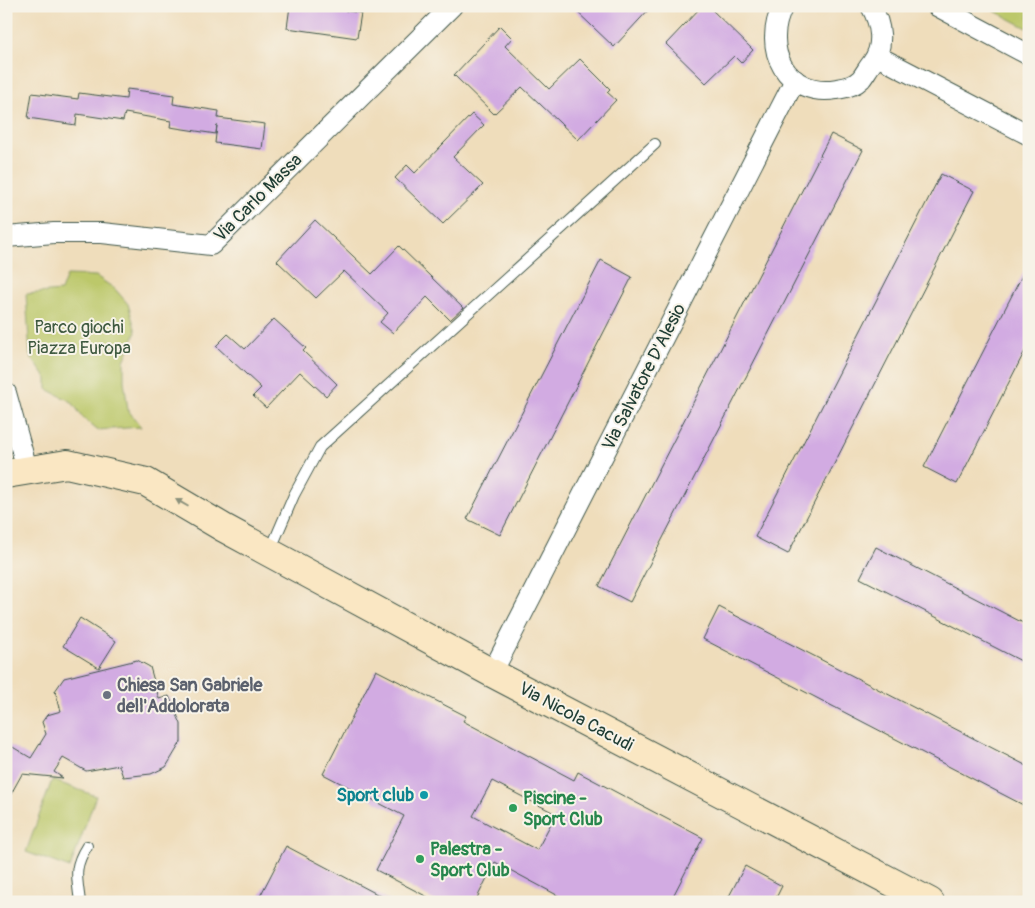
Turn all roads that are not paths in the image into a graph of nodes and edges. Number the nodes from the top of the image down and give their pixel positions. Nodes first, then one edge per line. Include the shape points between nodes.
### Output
1 (452, 6) edge
2 (782, 6) edge
3 (871, 6) edge
4 (938, 6) edge
5 (1029, 55) edge
6 (877, 56) junction
7 (795, 80) junction
8 (1029, 135) edge
9 (655, 144) dead end
10 (6, 237) edge
11 (6, 393) edge
12 (16, 472) edge
13 (269, 553) junction
14 (492, 674) junction
15 (87, 846) dead end
16 (80, 902) edge
17 (930, 902) edge

1 - 10 street, Via Carlo Massa via 211,245 102,233
2 - 7 street via 773,36 783,68
3 - 6 street via 881,35
4 - 5 street
6 - 7 street via 860,80 845,88 828,91 811,88
6 - 8 street
7 - 14 street, Via Salvatore D'Alesio
9 - 13 lane via 320,447 294,495
11 - 12 street
13 -> 12 street, Via Nicola Cacudi via 146,482 67,464
13 - 14 street, Via Nicola Cacudi
14 - 17 street, Via Nicola Cacudi
15 - 16 lane via 78,860 76,872

